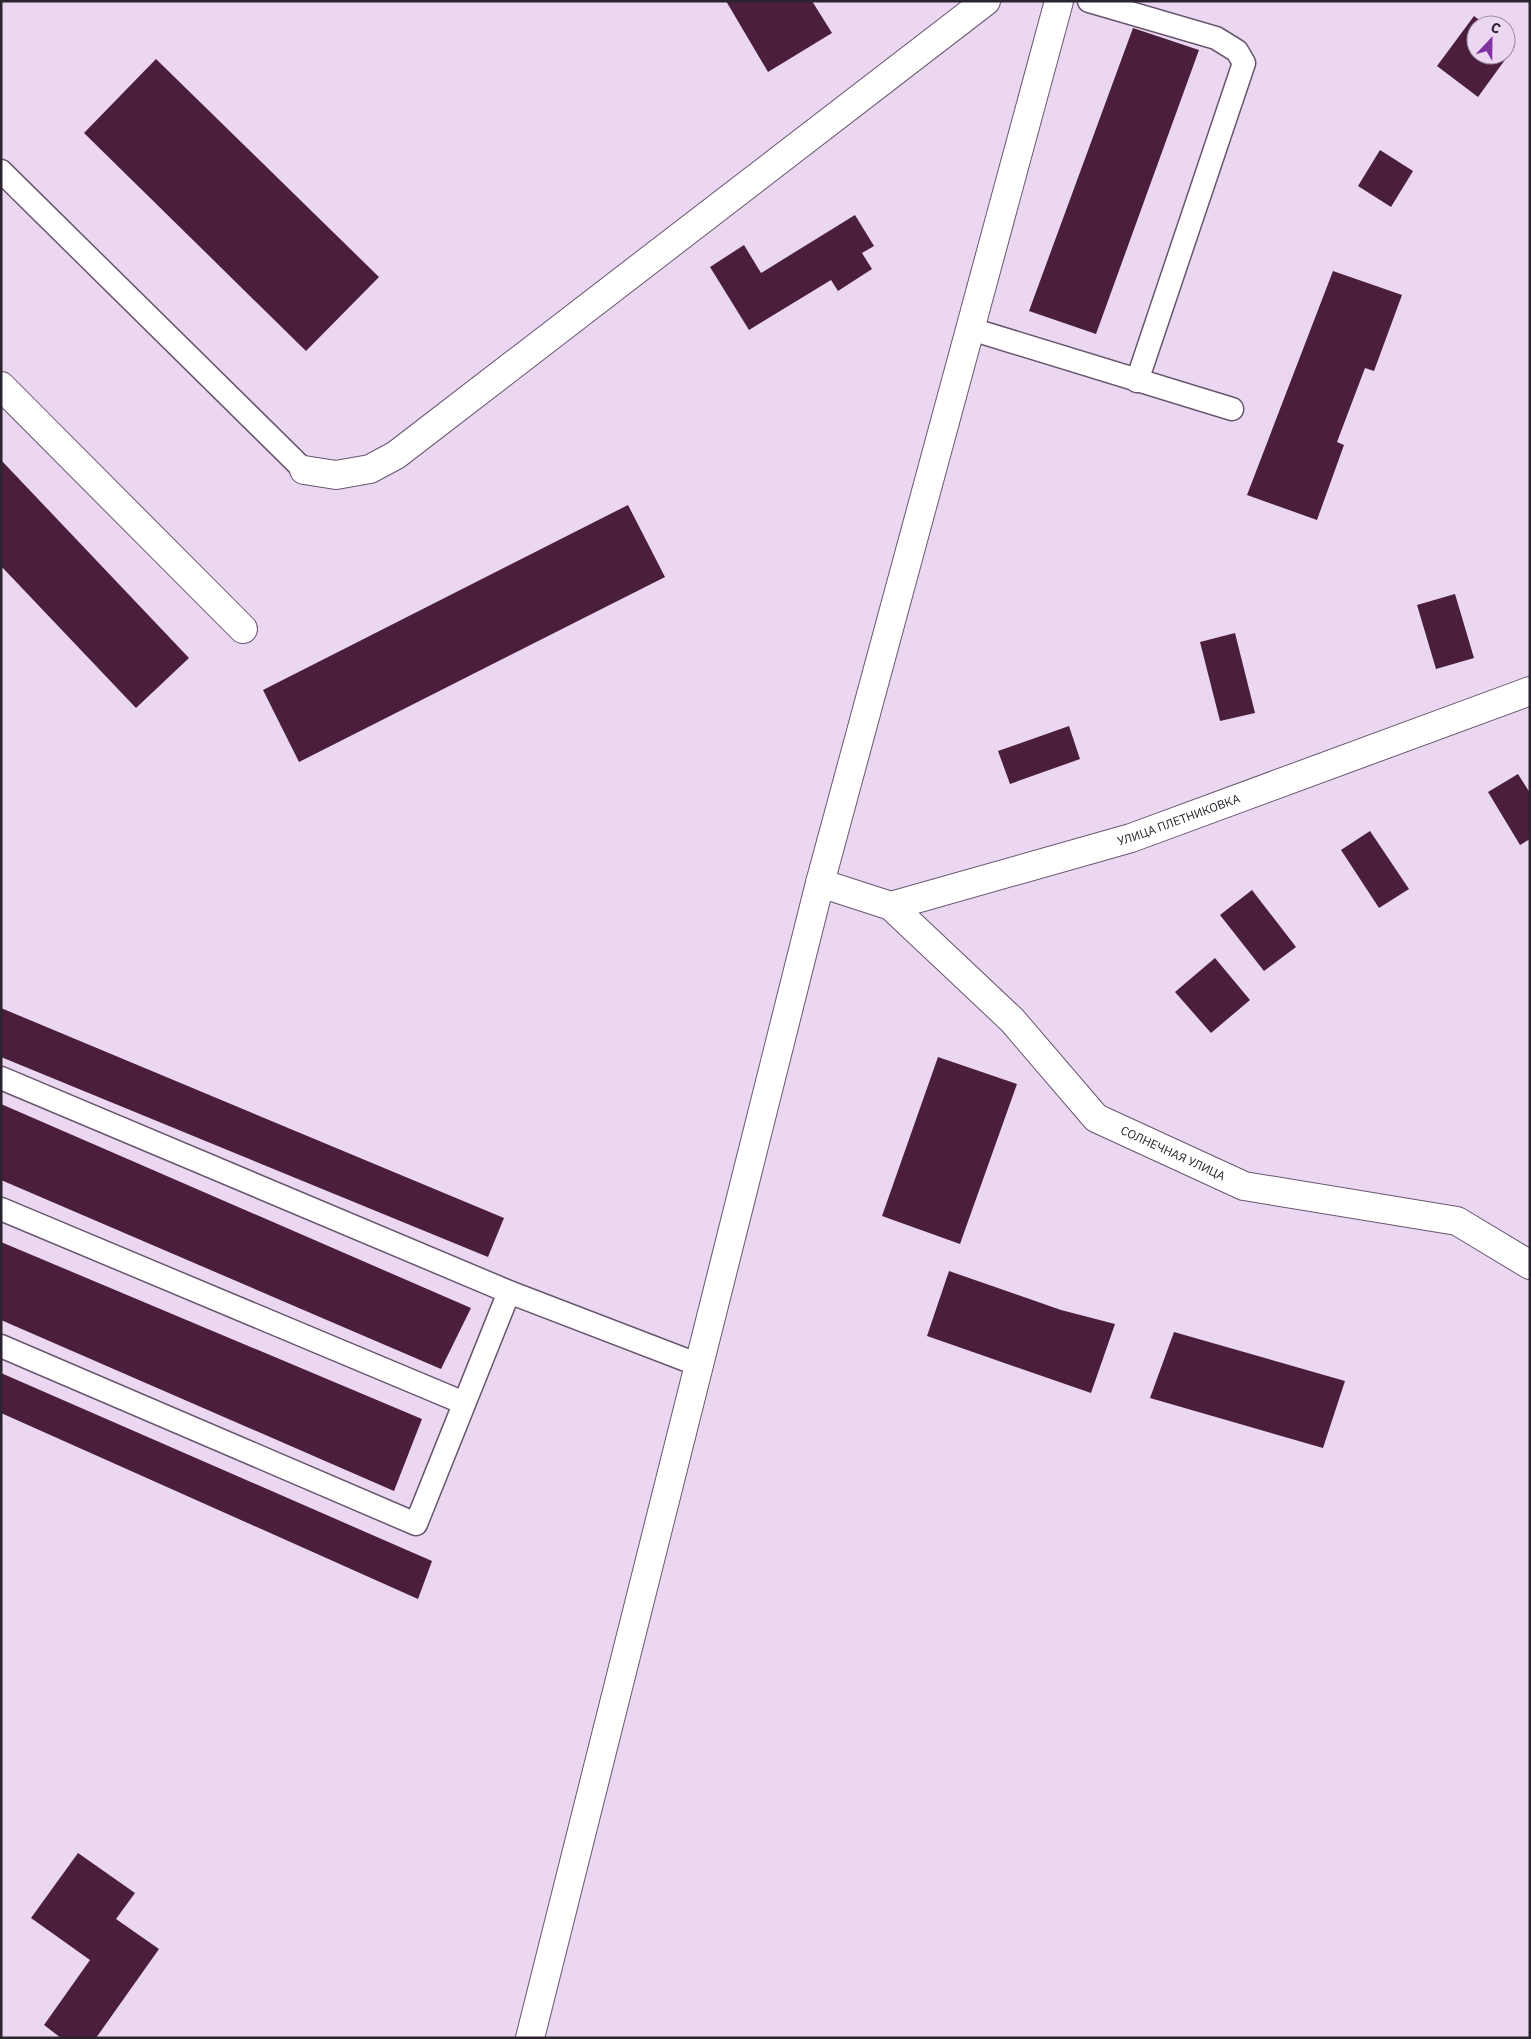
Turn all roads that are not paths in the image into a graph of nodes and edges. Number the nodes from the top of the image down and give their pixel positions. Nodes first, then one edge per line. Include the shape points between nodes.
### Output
1 (986, 1) edge
2 (1060, 1) edge
3 (1089, 1) edge
4 (1, 171) edge
5 (970, 329) junction
6 (1137, 381) junction
7 (1, 386) edge
8 (1232, 409) dead end
9 (304, 470) joint
10 (242, 629) dead end
11 (1530, 691) edge
12 (820, 883) junction
13 (892, 906) junction
14 (1, 1078) edge
15 (1, 1209) edge
16 (1530, 1264) edge
17 (509, 1292) junction
18 (1, 1346) edge
19 (699, 1365) junction
20 (464, 1403) junction
21 (530, 2038) edge

1 - 9 street via 396,456 370,469 336,475
2 - 5 street
3 - 6 lane via 1216,38 1237,50 1244,63
4 - 9 lane
5 - 6 lane
5 - 12 street
6 - 8 lane
7 - 10 street
11 - 13 street, УЛИЦА ПЛЕТНИКОВКА via 1131,838
12 - 13 street
12 - 19 street
13 - 16 street, СОЛНЕЧНАЯ УЛИЦА via 1012,1020 1096,1118 1244,1186 1457,1221
14 - 17 lane
15 - 20 lane
17 - 19 lane
17 - 20 lane
18 - 20 lane via 416,1524
19 - 21 street

